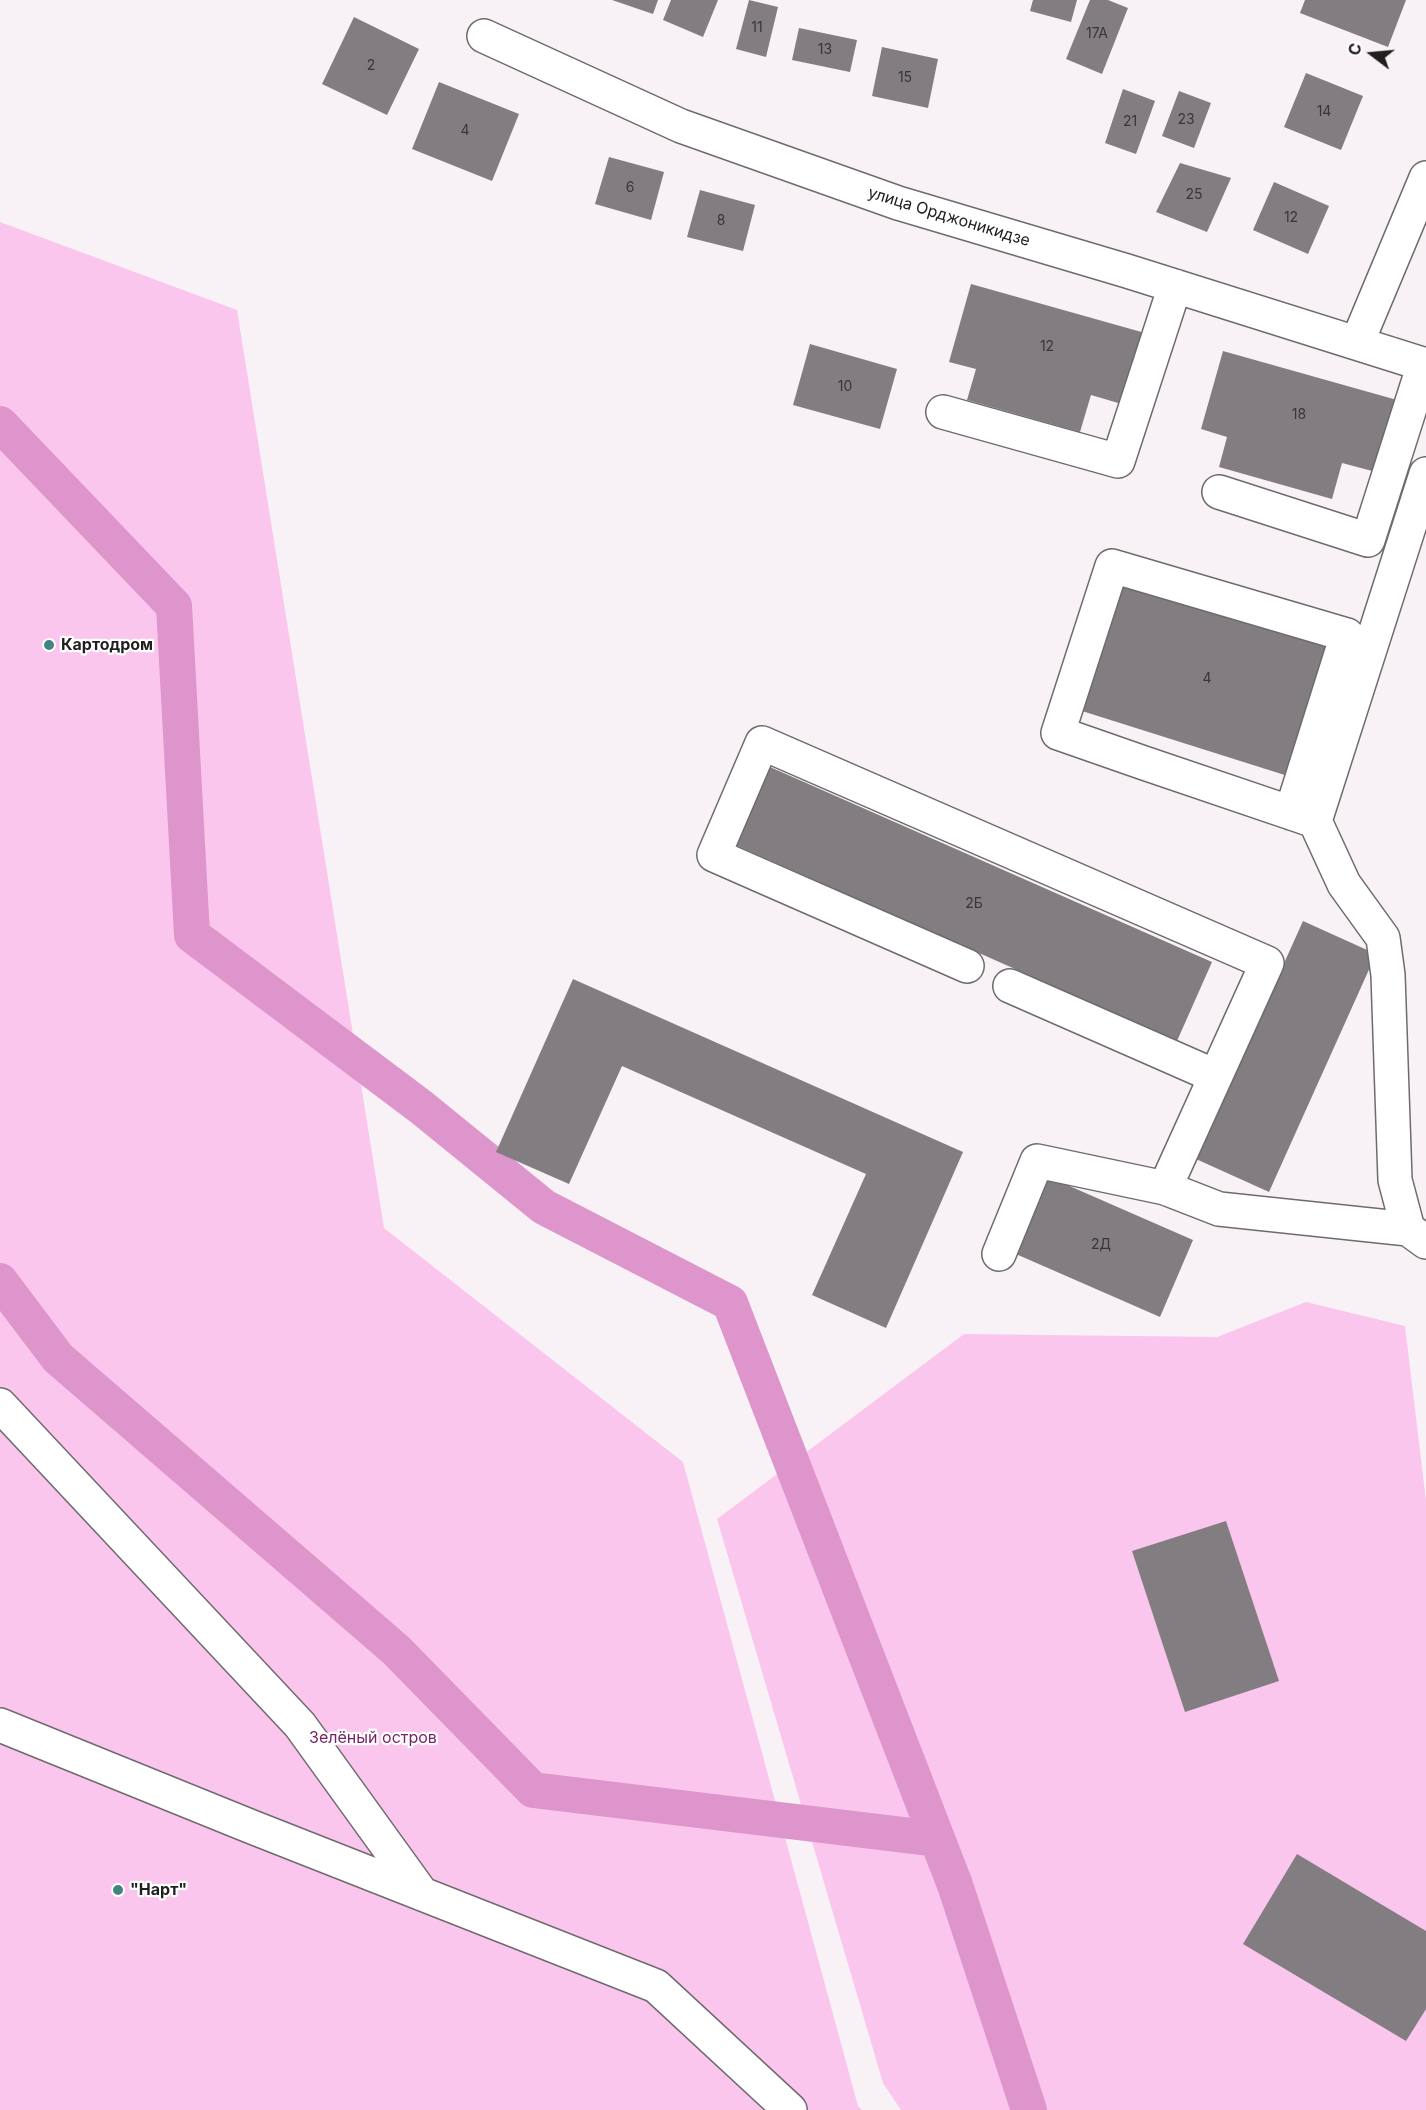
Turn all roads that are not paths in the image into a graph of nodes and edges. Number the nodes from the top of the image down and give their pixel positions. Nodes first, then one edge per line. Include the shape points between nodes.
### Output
1 (484, 36) dead end
2 (1426, 178) edge
3 (1175, 286) junction
4 (1357, 342) junction
5 (1425, 365) edge
6 (943, 412) dead end
7 (1426, 474) edge
8 (1219, 492) dead end
9 (1303, 817) junction
10 (967, 966) dead end
11 (1010, 986) dead end
12 (1215, 1076) junction
13 (1165, 1188) junction
14 (1417, 1235) edge
15 (999, 1254) dead end
16 (0, 1406) edge
17 (0, 1725) edge
18 (422, 1894) junction
19 (790, 2110) edge

1 - 3 street, улица Орджоникидзе via 681,126 898,203
2 - 4 street
3 - 4 street, улица Орджоникидзе
3 - 6 street via 1118,461
4 - 5 street, улица Орджоникидзе
5 - 8 street via 1368,540
7 - 9 street via 1362,670
9 - 9 street via 1058,733 1112,566 1347,634
9 - 14 street via 1383,938 1388,975 1395,1180
10 - 12 street via 714,855 762,743 1267,963
11 - 12 street
12 - 13 street
13 - 14 street via 1219,1209
13 - 15 street via 1037,1161
16 - 18 street via 300,1725
17 - 18 street
18 - 19 street via 656,1986

